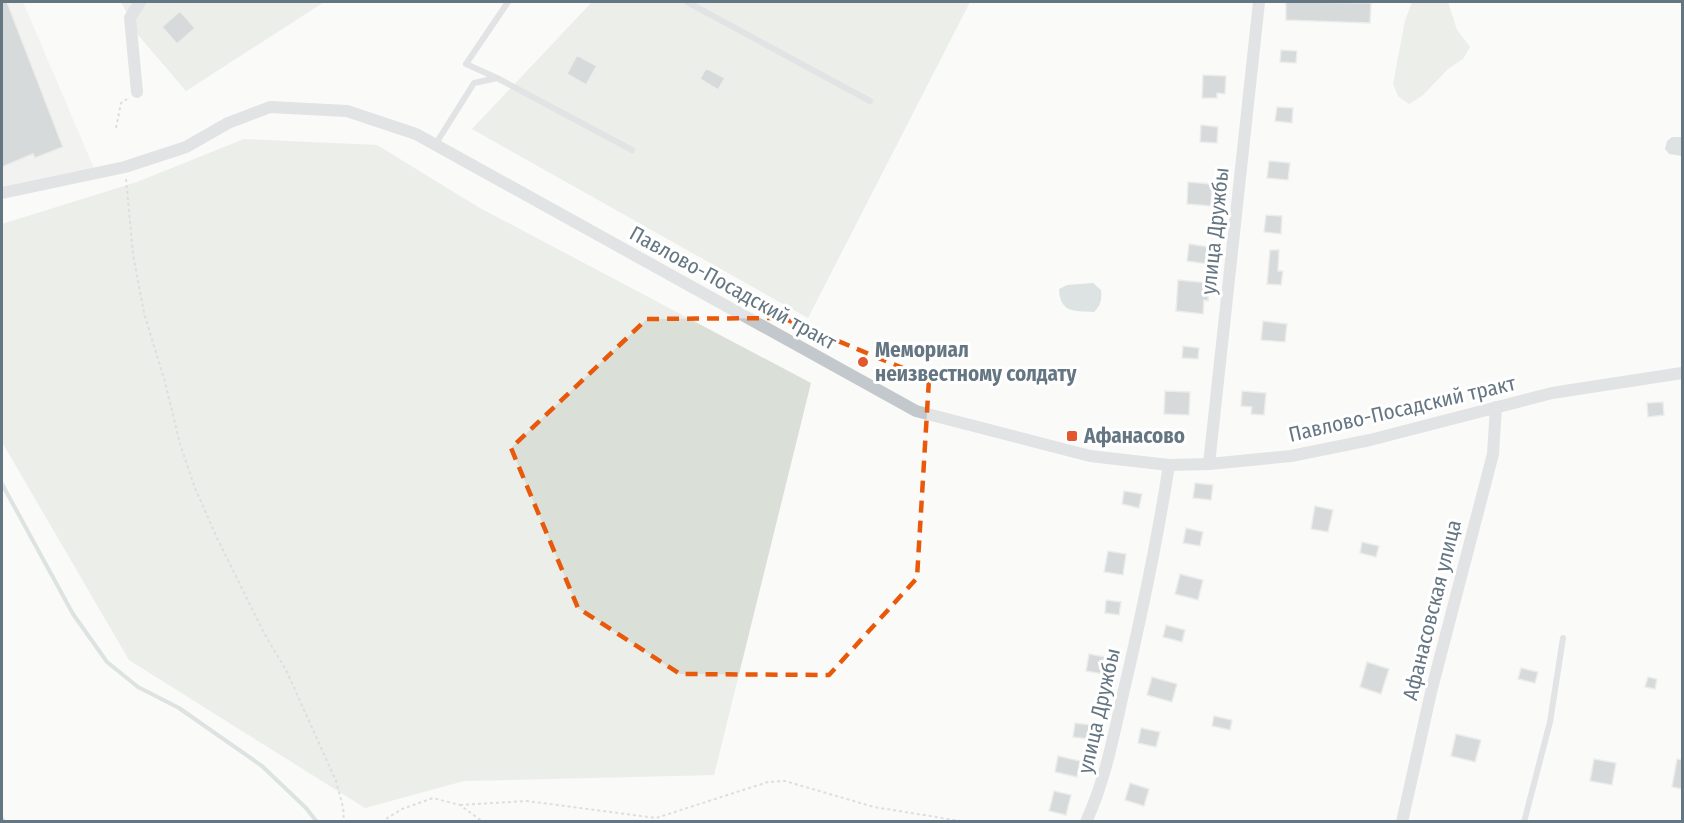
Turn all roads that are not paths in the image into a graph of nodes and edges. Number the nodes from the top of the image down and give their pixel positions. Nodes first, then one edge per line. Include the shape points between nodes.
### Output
1 (140, 2) edge
2 (508, 2) edge
3 (687, 2) edge
4 (1259, 2) edge
5 (497, 78) junction
6 (137, 92) road end
7 (870, 101) dead end
8 (435, 146) junction
9 (632, 150) dead end
10 (2, 193) edge
11 (1683, 373) edge
12 (1496, 407) junction
13 (1209, 464) junction
14 (1169, 465) junction
15 (1563, 638) dead end
16 (1086, 822) edge
17 (1402, 822) edge
18 (1524, 822) edge

1 - 6 street via 130,18
2 - 5 lane via 466,64
3 - 7 lane
4 - 13 street, улица Дружбы
5 - 8 lane via 474,83
5 - 9 lane
8 - 10 street, Павлово-Посадский тракт via 416,134 347,111 270,107 228,123 186,147 125,167
8 - 14 street, Павлово-Посадский тракт via 916,411 1090,456
11 - 12 street, Павлово-Посадский тракт via 1552,393
12 - 13 street, Павлово-Посадский тракт via 1302,454
12 - 17 street, Афанасовская улица via 1492,454
13 - 14 street, Павлово-Посадский тракт
14 - 16 street, улица Дружбы via 1140,623 1102,785
15 - 18 lane via 1550,722

